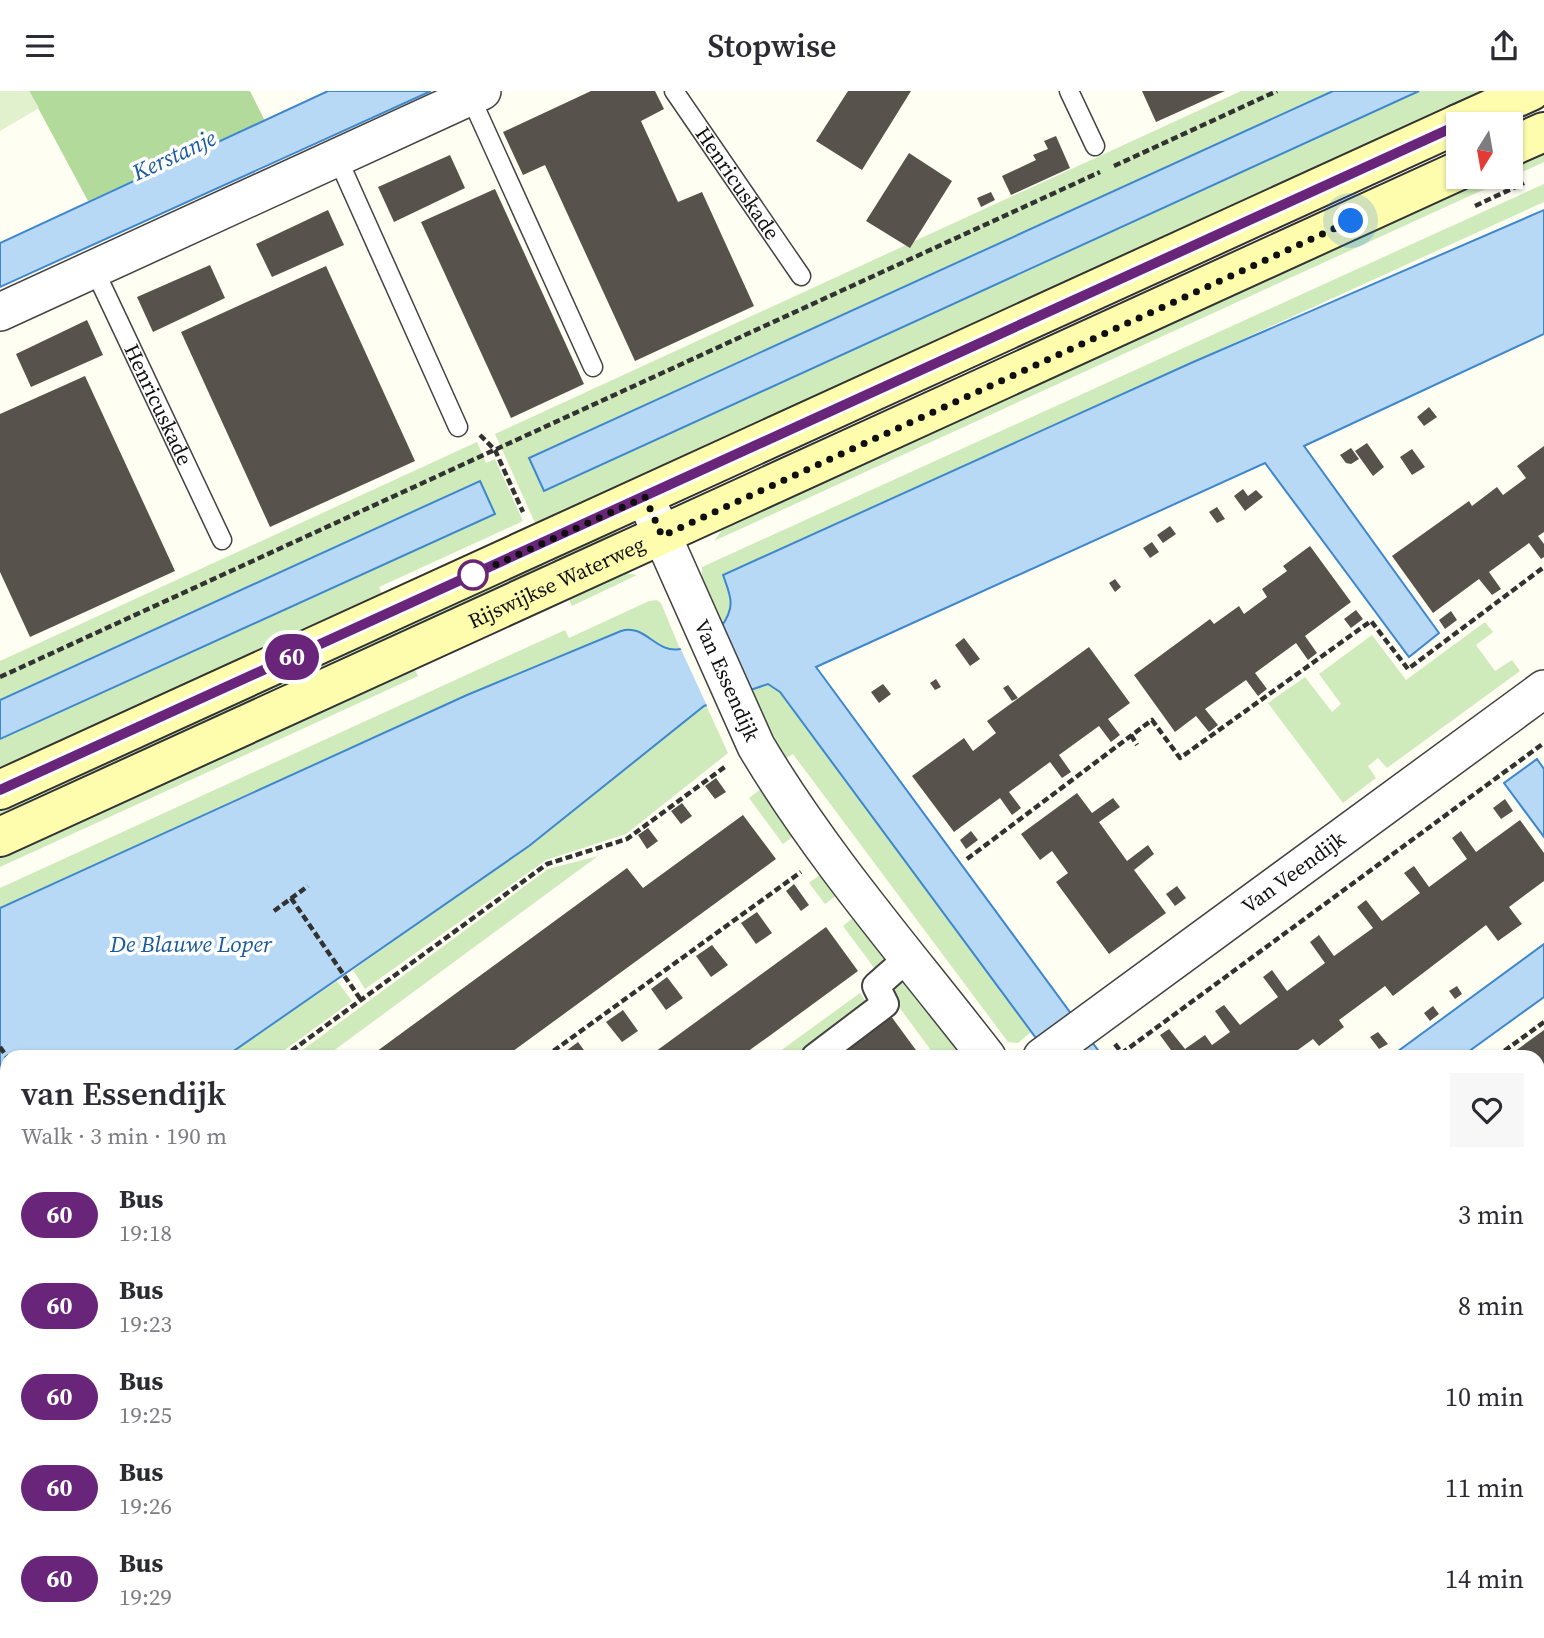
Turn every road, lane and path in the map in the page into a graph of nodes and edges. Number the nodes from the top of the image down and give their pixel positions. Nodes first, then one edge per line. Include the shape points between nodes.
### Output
1 (674, 91) edge
2 (1069, 91) edge
3 (1277, 91) edge
4 (1531, 91) edge
5 (476, 94) edge
6 (1485, 112) edge
7 (1446, 130) edge
8 (1544, 132) edge
9 (1523, 141) edge
10 (1095, 146) dead end
11 (337, 157) junction
12 (1113, 166) dead end
13 (1101, 172) dead end
14 (1446, 177) edge
15 (94, 269) junction
16 (801, 276) dead end
17 (0, 312) edge
18 (593, 367) dead end
19 (458, 427) dead end
20 (645, 497) junction
21 (662, 536) junction
22 (222, 540) dead end
23 (1544, 567) edge
24 (0, 677) edge
25 (1544, 689) edge
26 (751, 734) junction
27 (1131, 735) junction
28 (1544, 743) edge
29 (1137, 745) dead end
30 (0, 790) edge
31 (0, 837) edge
32 (827, 853) junction
33 (967, 859) dead end
34 (308, 886) dead end
35 (291, 898) junction
36 (274, 911) dead end
37 (909, 957) junction
38 (361, 1000) junction
39 (1096, 1016) junction
40 (1544, 1022) edge
41 (293, 1050) edge
42 (555, 1050) edge
43 (824, 1050) edge
44 (982, 1050) edge
45 (1052, 1050) edge
46 (1120, 1050) edge
47 (1126, 1050) edge
48 (1506, 1050) edge

1 - 16 lane, Henricuskade
2 - 10 lane
3 - 12 path
4 - 6 main road, Rijswijkse Waterweg
5 - 11 street
5 - 18 lane
7 - 20 main road, Rijswijkse Waterweg
8 - 9 main road
11 - 15 street
11 - 19 lane
13 - 24 path
14 - 21 main road, Rijswijkse Waterweg
15 - 17 street
15 - 22 lane, Henricuskade
20 - 21 street, Van Essendijk
20 - 30 main road, Rijswijkse Waterweg
21 - 26 street, Van Essendijk
21 - 31 main road, Rijswijkse Waterweg
23 - 27 path via 1408,669 1371,621 1180,758 1152,720
25 - 39 street, Van Veendijk
26 - 32 street, Van Essendijk via 773,775
26 - 38 path via 627,839 547,864
27 - 29 path
27 - 33 path
28 - 47 path
32 - 37 street, Van Essendijk
32 - 42 path
34 - 35 path
35 - 36 path
35 - 38 path
37 - 43 street via 876,986 885,1004
37 - 44 street, Van Essendijk
38 - 41 path
39 - 45 street, Van Veendijk
39 - 46 path
40 - 48 path

